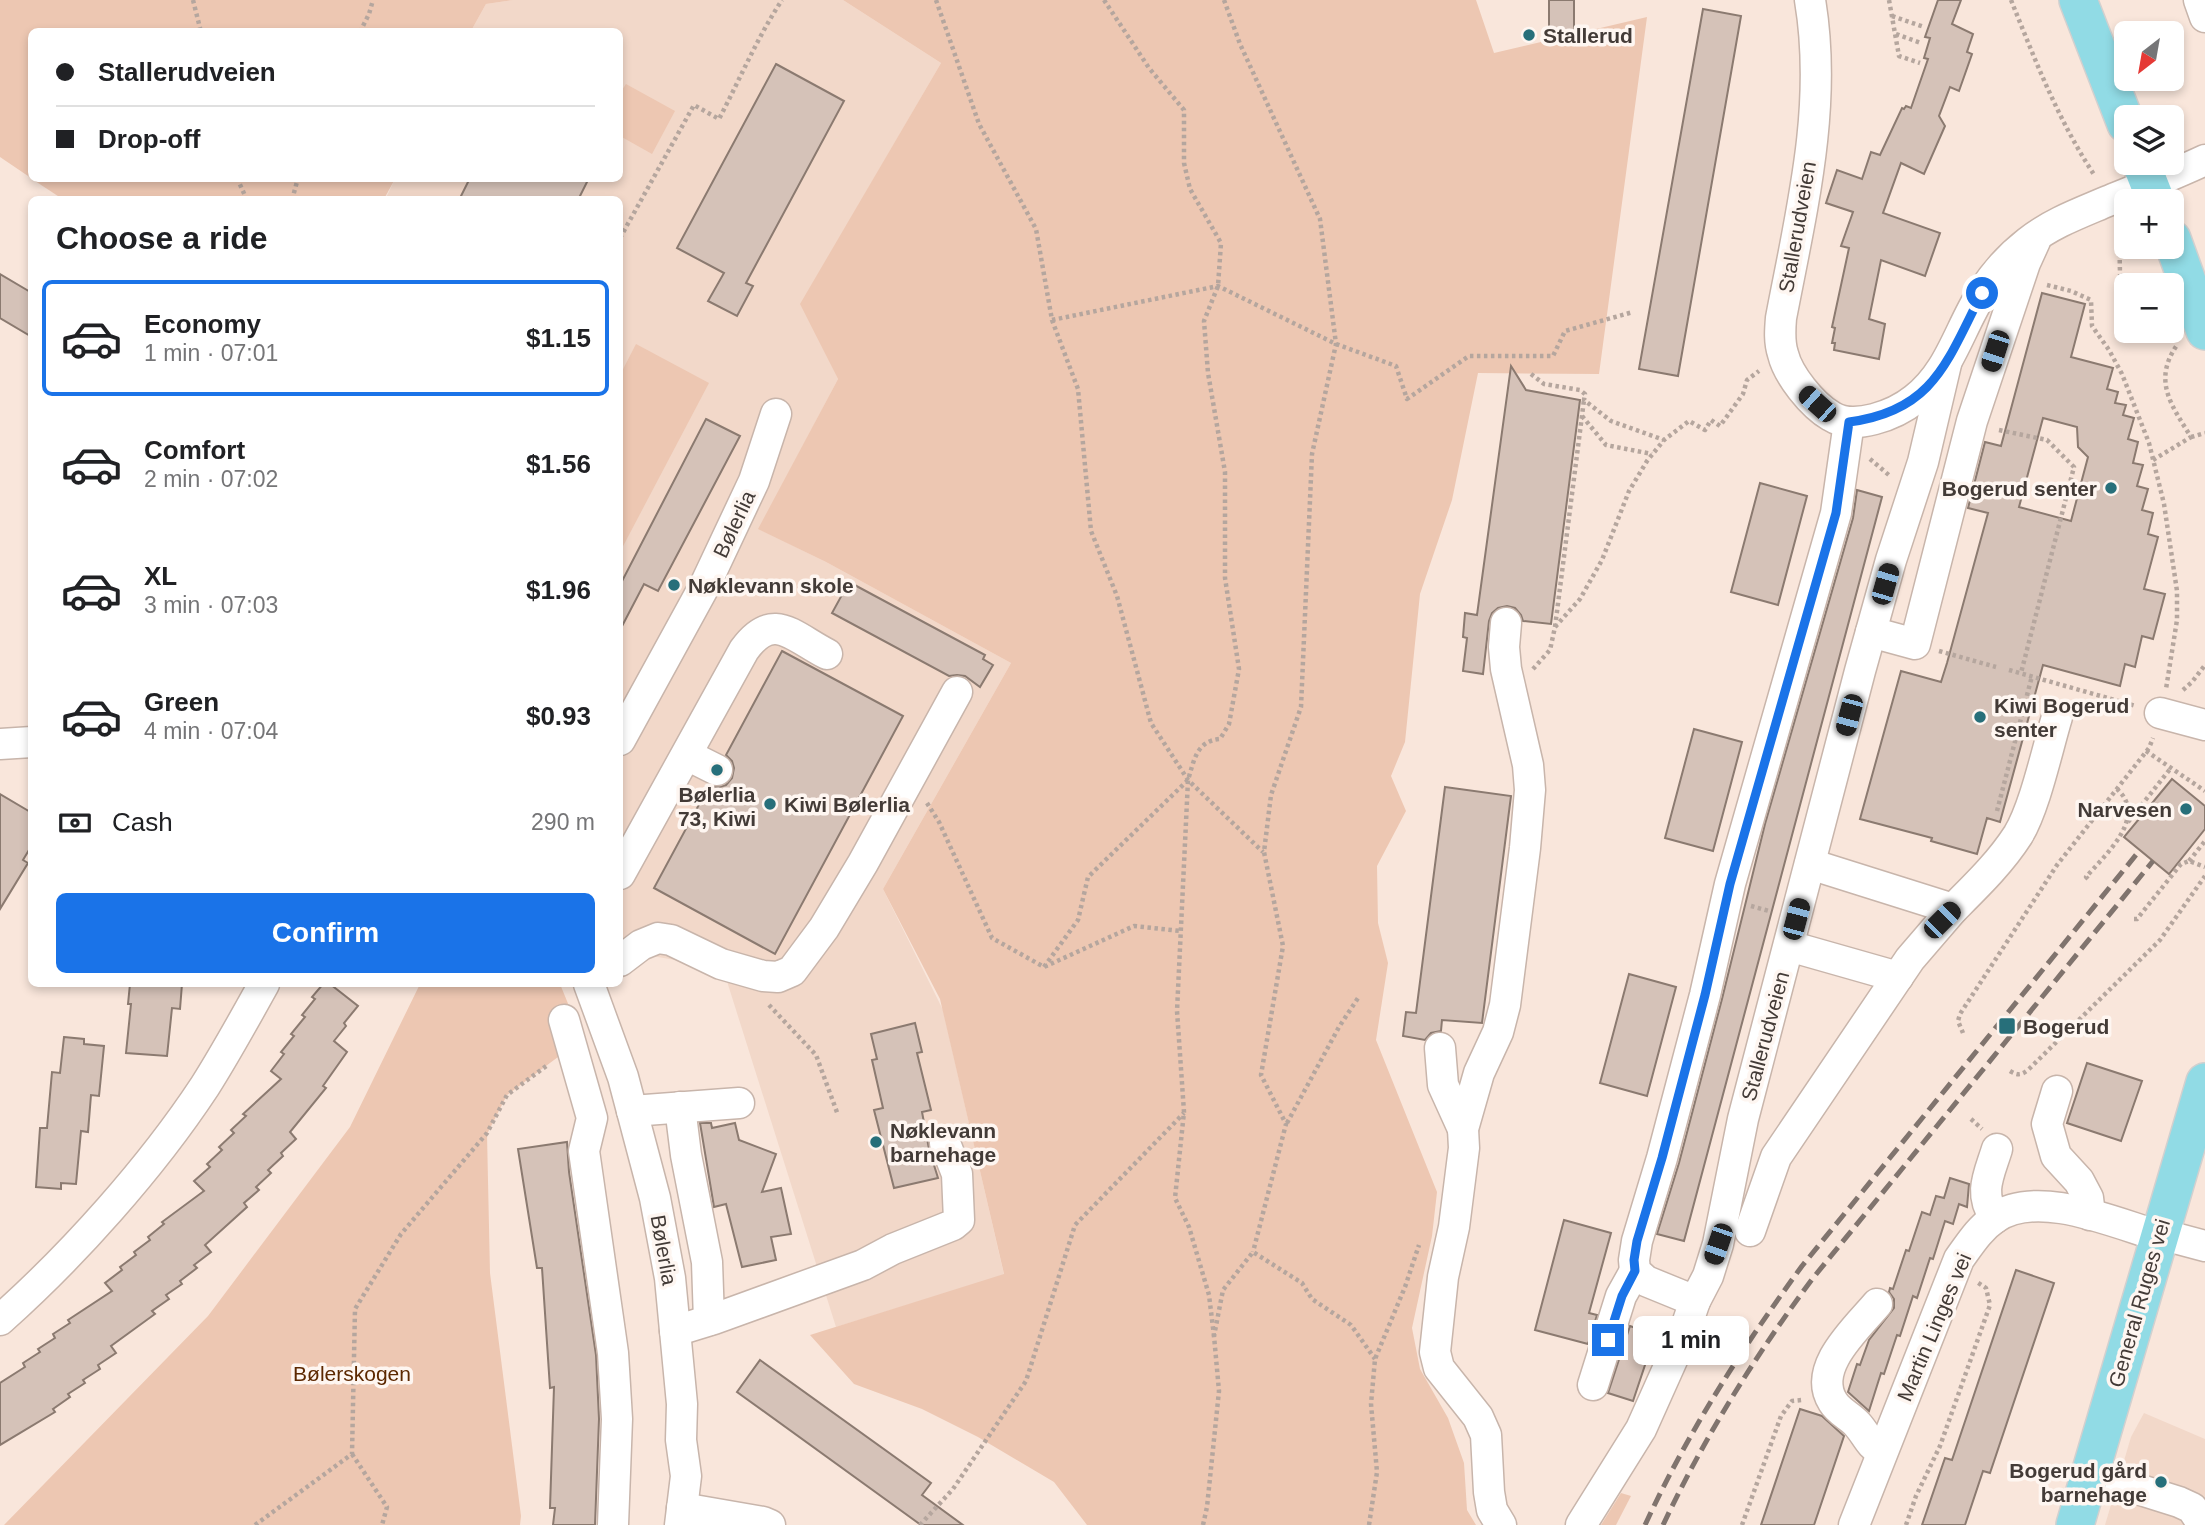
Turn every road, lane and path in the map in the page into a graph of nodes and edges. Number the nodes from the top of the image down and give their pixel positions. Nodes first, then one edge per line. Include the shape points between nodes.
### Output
1 (193, 0) edge
2 (373, 0) edge
3 (782, 0) edge
4 (936, 0) edge
5 (1104, 0) edge
6 (1224, 0) edge
7 (1810, 0) edge
8 (1889, 0) edge
9 (2011, 0) edge
10 (2078, 0) edge
11 (2199, 0) edge
12 (1892, 16) junction
13 (2205, 17) edge
14 (1924, 27) dead end
15 (200, 28) edge
16 (362, 28) edge
17 (1895, 34) junction
18 (1921, 43) dead end
19 (1920, 63) dead end
20 (2119, 105) edge
21 (2205, 160) edge
22 (2098, 180) dead end
23 (2149, 182) edge
24 (623, 234) edge
25 (2038, 234) junction
26 (2179, 259) edge
27 (2046, 285) dead end
28 (1217, 286) junction
29 (1633, 312) dead end
30 (1052, 320) junction
31 (2205, 331) edge
32 (2178, 343) edge
33 (1336, 344) junction
34 (1946, 364) junction
35 (1531, 374) dead end
36 (1750, 376) dead end
37 (1584, 400) junction
38 (775, 414) dead end
39 (1582, 416) junction
40 (1971, 424) junction
41 (1848, 431) junction
42 (2205, 433) edge
43 (2191, 437) junction
44 (1664, 440) junction
45 (1652, 454) junction
46 (2153, 460) junction
47 (1910, 501) junction
48 (1506, 623) dead end
49 (1555, 627) junction
50 (1871, 632) junction
51 (1915, 644) junction
52 (827, 654) dead end
53 (1996, 667) dead end
54 (2010, 670) dead end
55 (2021, 673) junction
56 (2032, 676) junction
57 (1510, 686) junction
58 (957, 692) dead end
59 (2160, 713) junction
60 (2057, 717) dead end
61 (2205, 725) edge
62 (623, 735) edge
63 (28, 742) edge
64 (0, 744) edge
65 (2147, 751) junction
66 (687, 755) junction
67 (2172, 768) junction
68 (718, 771) dead end
69 (910, 777) junction
70 (1188, 780) junction
71 (2117, 789) junction
72 (2205, 792) edge
73 (1995, 816) dead end
74 (2126, 824) junction
75 (2205, 841) edge
76 (1264, 852) junction
77 (2189, 861) junction
78 (1810, 864) junction
79 (2205, 867) edge
80 (623, 869) edge
81 (2169, 869) dead end
82 (2175, 872) junction
83 (2205, 876) edge
84 (2088, 879) dead end
85 (1953, 909) junction
86 (2134, 919) dead end
87 (1181, 931) junction
88 (1789, 946) junction
89 (623, 959) edge
90 (1044, 967) junction
91 (737, 969) junction
92 (1898, 977) junction
93 (262, 987) edge
94 (590, 987) edge
95 (1359, 998) dead end
96 (564, 1020) dead end
97 (1963, 1033) dead end
98 (1440, 1048) dead end
99 (573, 1050) junction
100 (2010, 1071) dead end
101 (2205, 1082) edge
102 (2057, 1091) dead end
103 (739, 1103) dead end
104 (680, 1107) junction
105 (1184, 1112) junction
106 (838, 1115) dead end
107 (634, 1117) junction
108 (592, 1118) junction
109 (1286, 1124) junction
110 (1463, 1129) junction
111 (945, 1143) dead end
112 (1997, 1149) dead end
113 (2090, 1215) junction
114 (1995, 1218) junction
115 (1750, 1231) dead end
116 (2159, 1235) junction
117 (1422, 1236) dead end
118 (2205, 1246) edge
119 (1253, 1252) junction
120 (1955, 1269) junction
121 (1635, 1271) junction
122 (1695, 1301) junction
123 (1877, 1304) dead end
124 (0, 1320) edge
125 (709, 1320) junction
126 (675, 1331) junction
127 (1214, 1336) junction
128 (1375, 1359) junction
129 (1594, 1385) dead end
130 (1834, 1404) junction
131 (1882, 1452) junction
132 (352, 1454) junction
133 (2090, 1474) junction
134 (681, 1517) edge
135 (255, 1525) edge
136 (382, 1525) edge
137 (613, 1525) edge
138 (769, 1525) edge
139 (920, 1525) edge
140 (1203, 1525) edge
141 (1369, 1525) edge
142 (1502, 1525) edge
143 (1581, 1525) edge
144 (1742, 1525) edge
145 (1854, 1525) edge
146 (1906, 1525) edge
147 (2075, 1525) edge
148 (2203, 1525) edge

1 - 15 path
2 - 16 path
3 - 24 path via 760,34 719,119 694,105
4 - 30 path via 979,124 1036,229
5 - 28 path via 1149,68 1184,110 1184,163 1191,189 1221,243
6 - 33 path via 1320,219
7 - 41 street, Stallerudveien via 1815,107 1809,173 1780,339 1783,358 1803,391
8 - 12 path
9 - 22 path via 2048,89
10 - 20 main road
11 - 13 street
12 - 14 path
12 - 17 path
17 - 18 path
17 - 19 path via 1899,56
21 - 23 street, Stallerudveien
23 - 25 street, Stallerudveien
25 - 34 street, Stallerudveien via 2014,252 1982,293
25 - 40 street
26 - 31 main road
27 - 46 path via 2091,300 2092,326 2122,373
28 - 30 path
28 - 33 path
28 - 70 path via 1204,321 1225,472 1224,578 1239,669 1229,724 1220,738 1197,750
29 - 33 path via 1564,331 1553,356 1469,356 1408,399 1396,366
30 - 70 path via 1078,389 1091,531 1117,596 1151,723
32 - 43 path via 2170,354 2167,399
33 - 76 path via 1312,454 1301,707 1271,795
34 - 41 street, Stallerudveien via 1913,401
34 - 47 street, Stallerudveien
35 - 37 path via 1544,384 1580,390
36 - 44 path via 1720,426 1711,420 1705,430 1689,421
37 - 39 path
37 - 44 path via 1611,421
38 - 62 street, Bølerlia via 754,481 705,585
39 - 45 path via 1606,445
39 - 49 path
40 - 51 street
40 - 55 path via 2048,440 2074,467
41 - 47 path
41 - 121 street via 1836,513 1730,884 1705,995 1637,1241
42 - 43 path
43 - 46 path
44 - 45 path
45 - 49 path via 1629,491 1602,560 1580,599
46 - 59 path via 2177,591 2177,620
47 - 50 street, Stallerudveien
48 - 57 street via 1504,647
49 - 57 path via 1548,653
50 - 51 street
50 - 78 street, Stallerudveien
51 - 53 path
52 - 66 street via 777,627 755,635
54 - 55 path
55 - 56 path
56 - 59 path
56 - 73 path
57 - 110 street via 1528,765 1525,848 1505,1005
58 - 69 street
59 - 61 street
59 - 65 path
60 - 85 street via 2019,834
63 - 64 street
65 - 67 path
65 - 71 path
66 - 68 street
66 - 80 street
67 - 72 path
67 - 74 path
69 - 90 path via 939,822 992,938
69 - 91 street via 831,917 792,971 778,977
70 - 76 path
70 - 87 path
70 - 90 path via 1088,877 1077,920
71 - 74 path via 2128,807
71 - 97 path via 2057,865 1967,1003 1958,1020
74 - 84 path
75 - 77 path
76 - 109 path via 1283,946 1261,1076
77 - 79 path
77 - 82 path
78 - 85 street
78 - 88 street, Stallerudveien
81 - 82 path
82 - 86 path
83 - 100 path via 2145,955 2029,1069 2022,1074
85 - 92 street
87 - 90 path via 1134,926
87 - 105 path via 1177,1011
88 - 92 street
88 - 122 street, Stallerudveien via 1743,1119 1718,1244
89 - 91 street via 658,938
91 - 106 path via 755,995 777,1011 816,1055
92 - 115 street via 1776,1157
93 - 124 street via 205,1086 167,1139 97,1223
94 - 107 street, Bølerlia
95 - 109 path
96 - 99 street
98 - 110 street via 1443,1085
99 - 108 street
99 - 132 path via 507,1095 487,1133 401,1234 355,1309
101 - 116 main road, General Ruges vei
102 - 113 street via 2047,1124 2056,1156 2079,1181
103 - 104 street
104 - 107 street
104 - 125 street via 707,1262
105 - 127 path via 1175,1198 1189,1227 1209,1295
105 - 139 path via 1075,1225 1026,1381 953,1489
107 - 108 street via 618,1123
107 - 126 street, Bølerlia via 655,1198
108 - 137 street via 584,1151 610,1319 617,1419
109 - 119 path
110 - 142 street via 1435,1352 1439,1368 1478,1417 1486,1435 1492,1510
111 - 125 street via 957,1174 959,1220 953,1225 863,1265
112 - 114 street via 1985,1191
113 - 114 street, Martin Linges vei via 2040,1206 2013,1209
113 - 116 street, Martin Linges vei
114 - 120 street, Martin Linges vei via 1976,1235
116 - 118 street, Martin Linges vei
116 - 133 main road, General Ruges vei
117 - 128 path
119 - 127 path via 1223,1290
119 - 128 path via 1302,1283 1312,1299 1351,1325
120 - 131 street, Martin Linges vei
120 - 146 path via 1986,1288 1990,1305 1940,1446
121 - 122 street via 1646,1281
121 - 129 street via 1622,1296
122 - 143 street, Stallerudveien via 1641,1429
123 - 130 street via 1828,1372 1826,1390
125 - 126 street
126 - 134 street, Bølerlia via 686,1476
127 - 140 path via 1219,1391
128 - 141 path via 1371,1404 1377,1472
130 - 131 street
130 - 144 path via 1792,1401 1781,1416
131 - 145 street, Martin Linges vei
132 - 135 path
132 - 136 path via 387,1507
133 - 147 main road, General Ruges vei
133 - 148 street via 2179,1502 2192,1508
134 - 138 street

